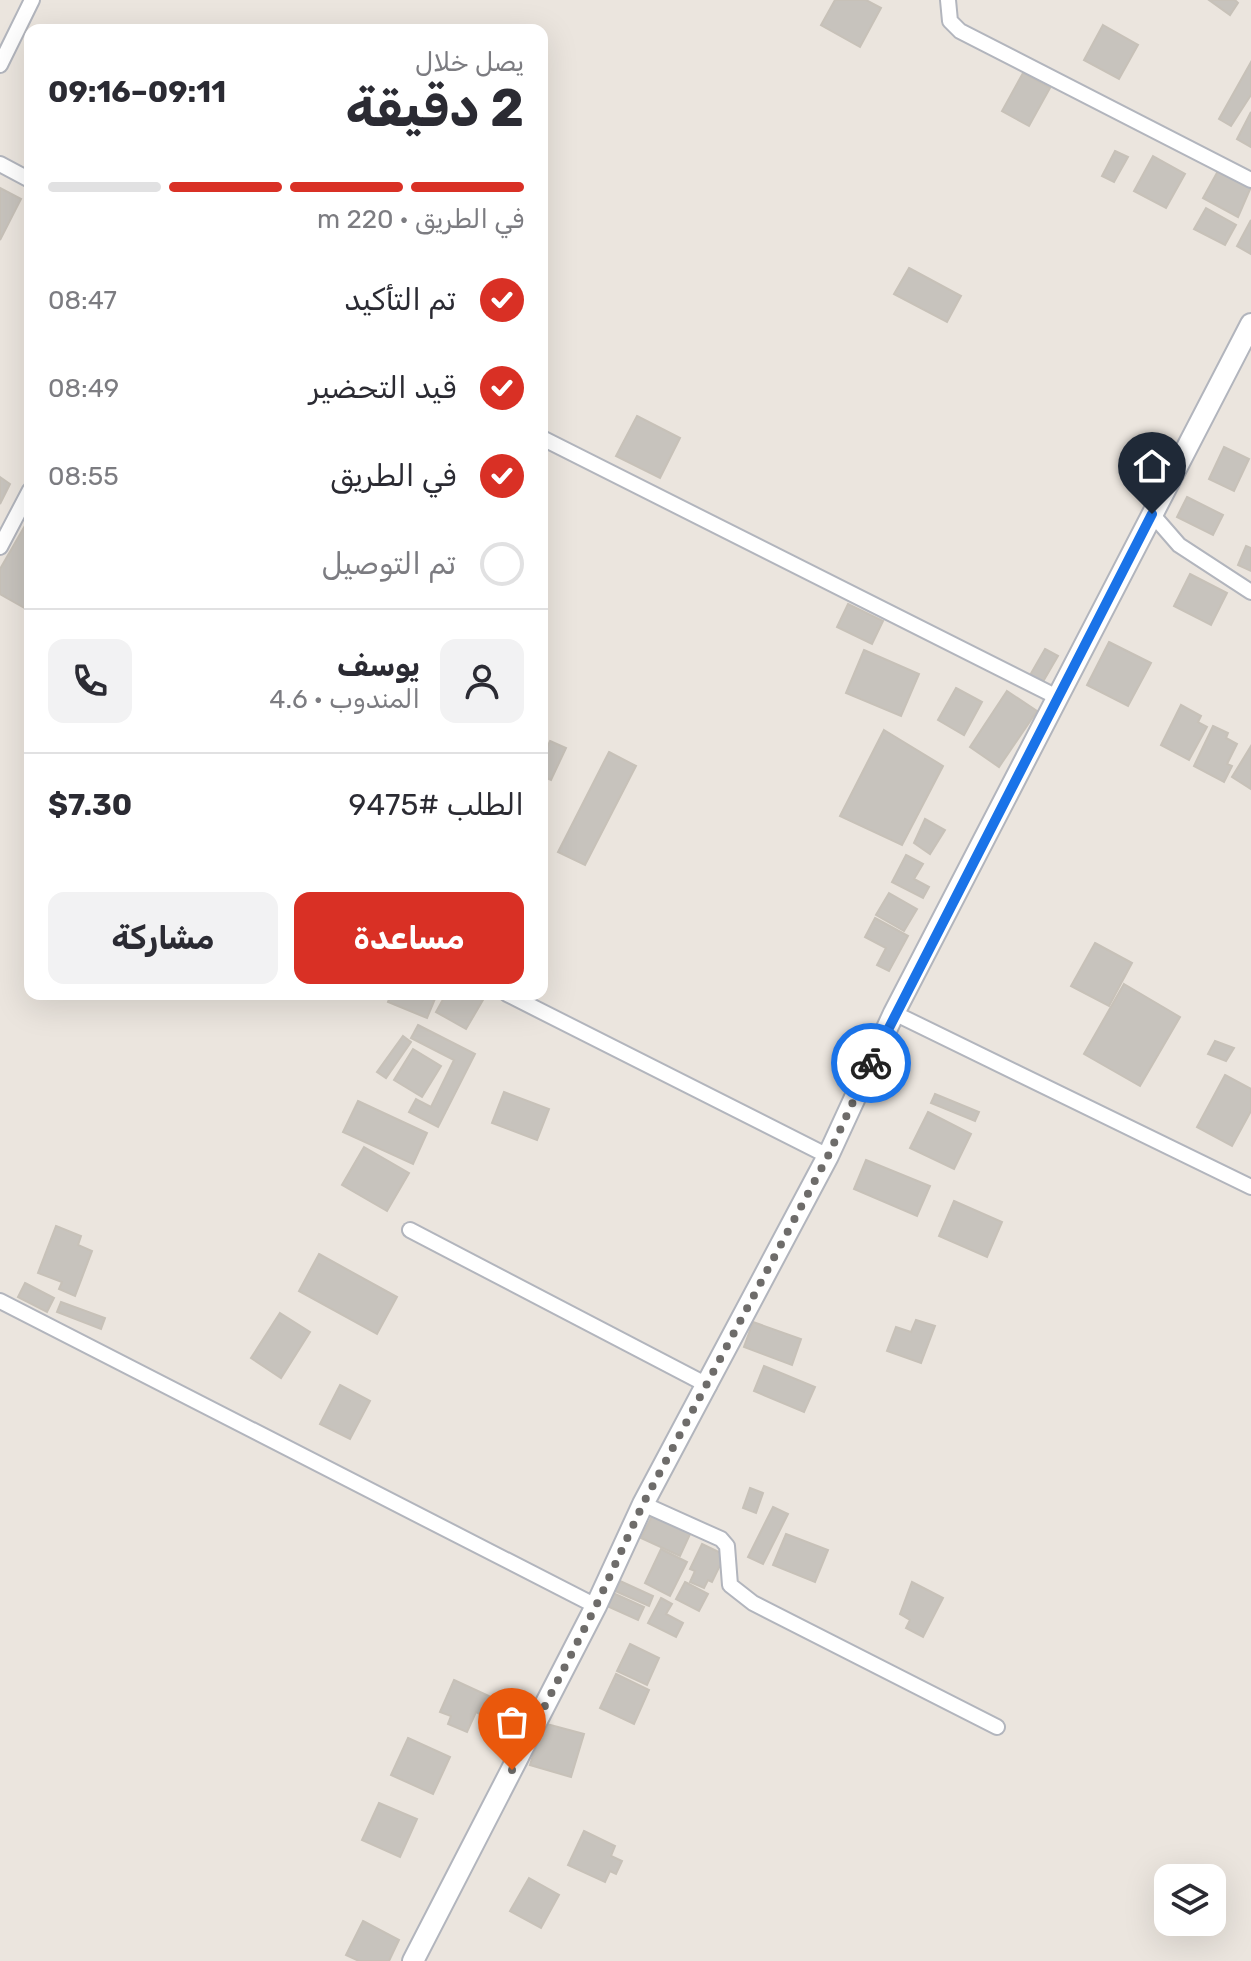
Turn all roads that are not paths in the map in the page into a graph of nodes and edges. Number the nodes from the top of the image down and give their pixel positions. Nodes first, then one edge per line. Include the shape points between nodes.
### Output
1 (32, 0) edge
2 (948, 0) edge
3 (0, 65) edge
4 (0, 164) edge
5 (24, 177) edge
6 (1251, 180) edge
7 (1251, 324) edge
8 (548, 441) edge
9 (24, 501) edge
10 (1152, 514) junction
11 (0, 547) edge
12 (1251, 592) edge
13 (1057, 697) junction
14 (519, 1000) edge
15 (894, 1013) junction
16 (828, 1156) junction
17 (1251, 1187) edge
18 (410, 1230) dead end
19 (0, 1301) edge
20 (709, 1386) junction
21 (643, 1504) junction
22 (596, 1606) junction
23 (997, 1727) dead end
24 (413, 1961) edge

1 - 3 street
2 - 6 street via 950,21 960,31
4 - 5 street
7 - 10 street
8 - 13 street
9 - 11 street
10 - 12 street via 1179,545
10 - 13 street
13 - 15 street
14 - 16 street
15 - 16 street
15 - 17 street
16 - 20 street
18 - 20 street
19 - 22 street
20 - 21 street
21 - 22 street
21 - 23 street via 721,1539 727,1546 730,1585 753,1603
22 - 24 street

